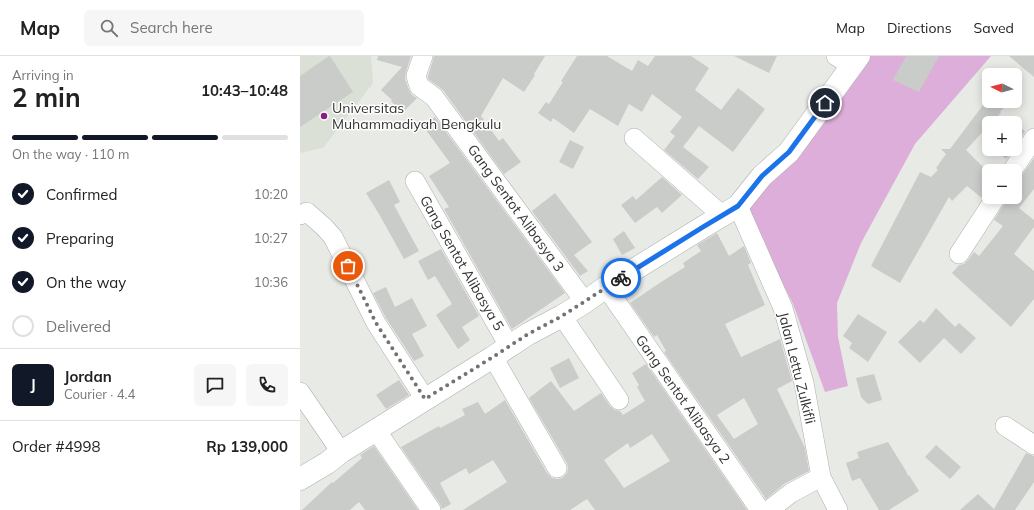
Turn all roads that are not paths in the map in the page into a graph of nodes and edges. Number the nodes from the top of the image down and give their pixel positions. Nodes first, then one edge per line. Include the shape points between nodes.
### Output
1 (423, 56) edge
2 (849, 59) edge
3 (634, 138) dead end
4 (1034, 138) edge
5 (1017, 164) edge
6 (415, 181) dead end
7 (991, 204) edge
8 (730, 211) junction
9 (304, 214) edge
10 (959, 254) dead end
11 (606, 287) junction
12 (585, 302) junction
13 (562, 316) junction
14 (501, 351) junction
15 (300, 392) edge
16 (425, 399) junction
17 (619, 400) dead end
18 (1004, 426) dead end
19 (376, 430) junction
20 (1034, 445) edge
21 (341, 452) junction
22 (557, 468) dead end
23 (301, 477) edge
24 (821, 477) junction
25 (431, 510) edge
26 (760, 510) edge
27 (769, 510) edge
28 (838, 510) edge

1 - 12 street, Gang Sentot Alibasya 3 via 416,76 419,86 434,97
2 - 8 street via 789,152 762,176
3 - 8 street
4 - 5 street
6 - 14 street, Gang Sentot Alibasya 5
7 - 10 street
8 - 11 street
8 - 24 street, Jalan Lettu Zulkifli via 783,308 804,383
9 - 16 street via 334,237 376,323
11 - 12 street
11 - 26 street, Gang Sentot Alibasya 2
12 - 13 street
13 - 14 street
13 - 17 street
14 - 16 street
14 - 22 street, Gang Sentot Alibasya 5
15 - 21 street
16 - 19 street
18 - 20 street
19 - 21 street
19 - 25 street
21 - 23 street
24 - 27 street
24 - 28 street, Jalan Lettu Zulkifli

